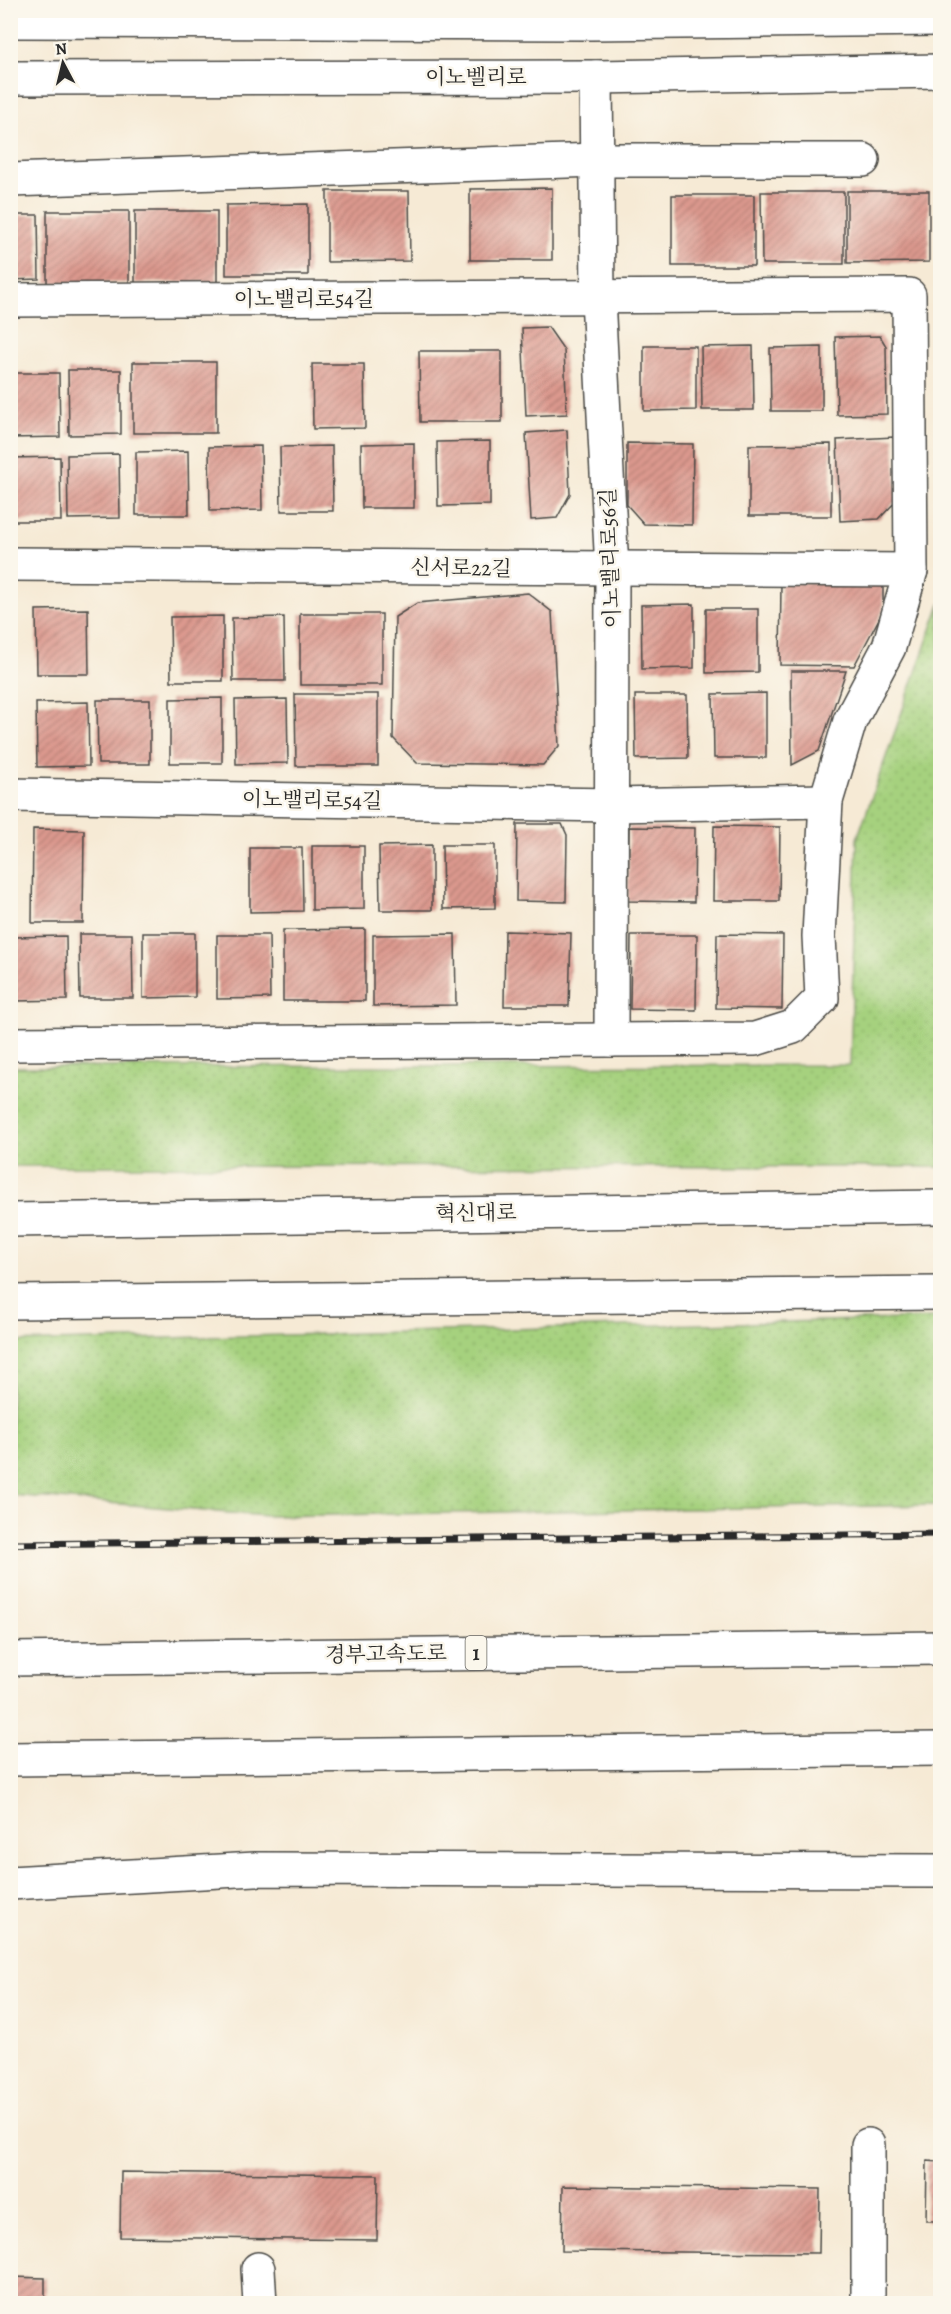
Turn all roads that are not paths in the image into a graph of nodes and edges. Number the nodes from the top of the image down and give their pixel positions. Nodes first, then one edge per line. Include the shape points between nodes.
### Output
1 (359, 15) edge
2 (940, 19) edge
3 (10, 21) edge
4 (940, 71) edge
5 (596, 77) junction
6 (10, 78) edge
7 (597, 160) junction
8 (863, 160) dead end
9 (10, 180) edge
10 (598, 298) junction
11 (10, 300) edge
12 (10, 564) edge
13 (612, 570) junction
14 (911, 570) junction
15 (10, 795) edge
16 (826, 801) junction
17 (614, 806) junction
18 (611, 1040) junction
19 (10, 1044) edge
20 (940, 1207) edge
21 (10, 1220) edge
22 (940, 1293) edge
23 (10, 1302) edge
24 (940, 1648) edge
25 (10, 1659) edge
26 (940, 1749) edge
27 (10, 1759) edge
28 (940, 1871) edge
29 (10, 1883) edge
30 (868, 2145) dead end
31 (258, 2269) dead end
32 (260, 2304) edge
33 (868, 2304) edge

1 - 2 main road via 615,23
1 - 3 main road
4 - 5 main road, 이노벨리로
5 - 6 main road, 이노벨리로
5 - 7 main road, 이노밸리로56길
7 - 8 main road
7 - 9 main road
7 - 10 main road, 이노밸리로56길
10 - 11 main road, 이노밸리로54길
10 - 13 main road, 이노밸리로56길
10 - 14 main road, 이노밸리로54길 via 909,295
12 - 13 main road, 신서로22길
13 - 14 main road, 신서로22길
13 - 17 main road, 이노밸리로56길
14 - 16 main road via 889,647 850,721
15 - 17 main road, 이노밸리로54길
16 - 17 main road, 이노밸리로54길
16 - 18 main road via 819,936 822,998 793,1027 755,1039
17 - 18 main road, 이노밸리로56길
18 - 19 main road
20 - 21 main road, 혁신대로
22 - 23 main road
24 - 25 main road, 경부고속도로 / 1
26 - 27 main road
28 - 29 main road via 255,1869
30 - 33 main road
31 - 32 main road

